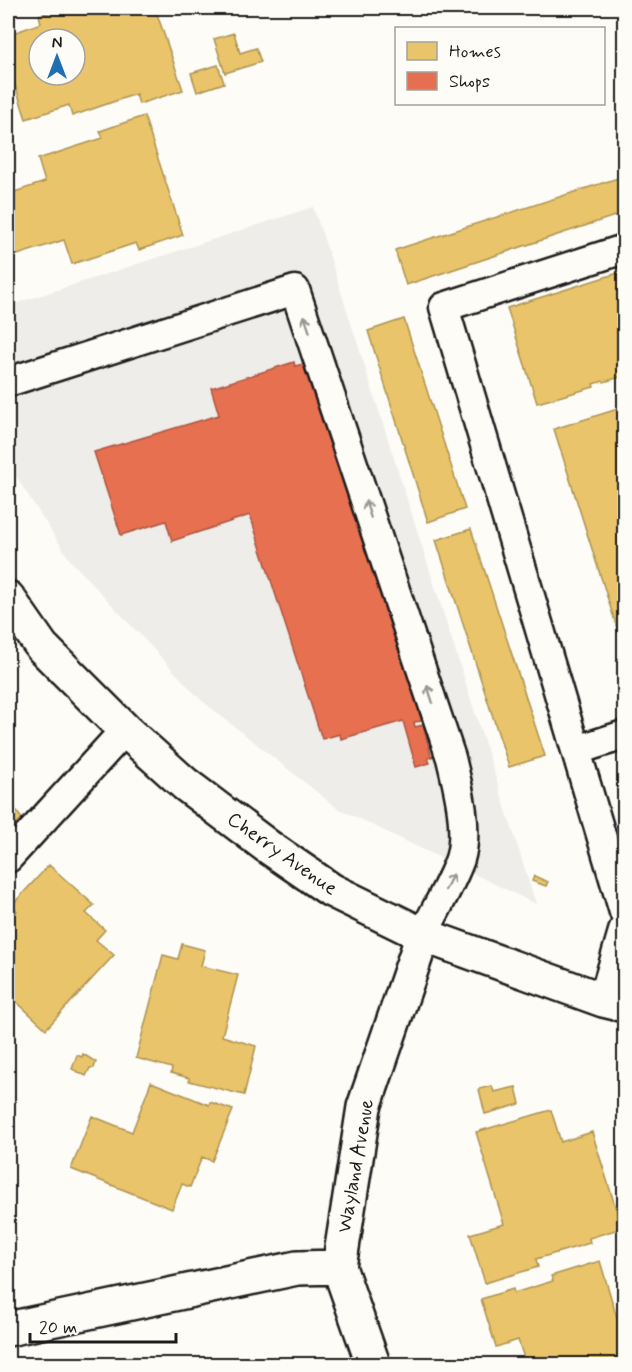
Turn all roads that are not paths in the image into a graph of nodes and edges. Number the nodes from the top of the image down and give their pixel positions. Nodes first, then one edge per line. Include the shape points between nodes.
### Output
1 (624, 249) edge
2 (8, 382) edge
3 (8, 598) edge
4 (124, 730) junction
5 (624, 735) edge
6 (577, 750) junction
7 (8, 858) edge
8 (624, 912) edge
9 (624, 928) edge
10 (423, 935) junction
11 (614, 1002) edge
12 (339, 1267) junction
13 (8, 1329) edge
14 (373, 1365) edge

1 - 6 lane via 444,307
10 -> 2 lane via 460,858 461,800 451,758 295,290
3 - 4 street, Cherry Avenue via 42,647
4 - 7 lane
4 - 10 street, Cherry Avenue via 185,784 331,890
5 - 6 lane
6 - 8 lane
9 - 11 lane
10 - 11 street, Cherry Avenue
10 - 12 street, Wayland Avenue via 364,1107
12 - 13 street via 297,1268
12 - 14 street, Wayland Avenue

